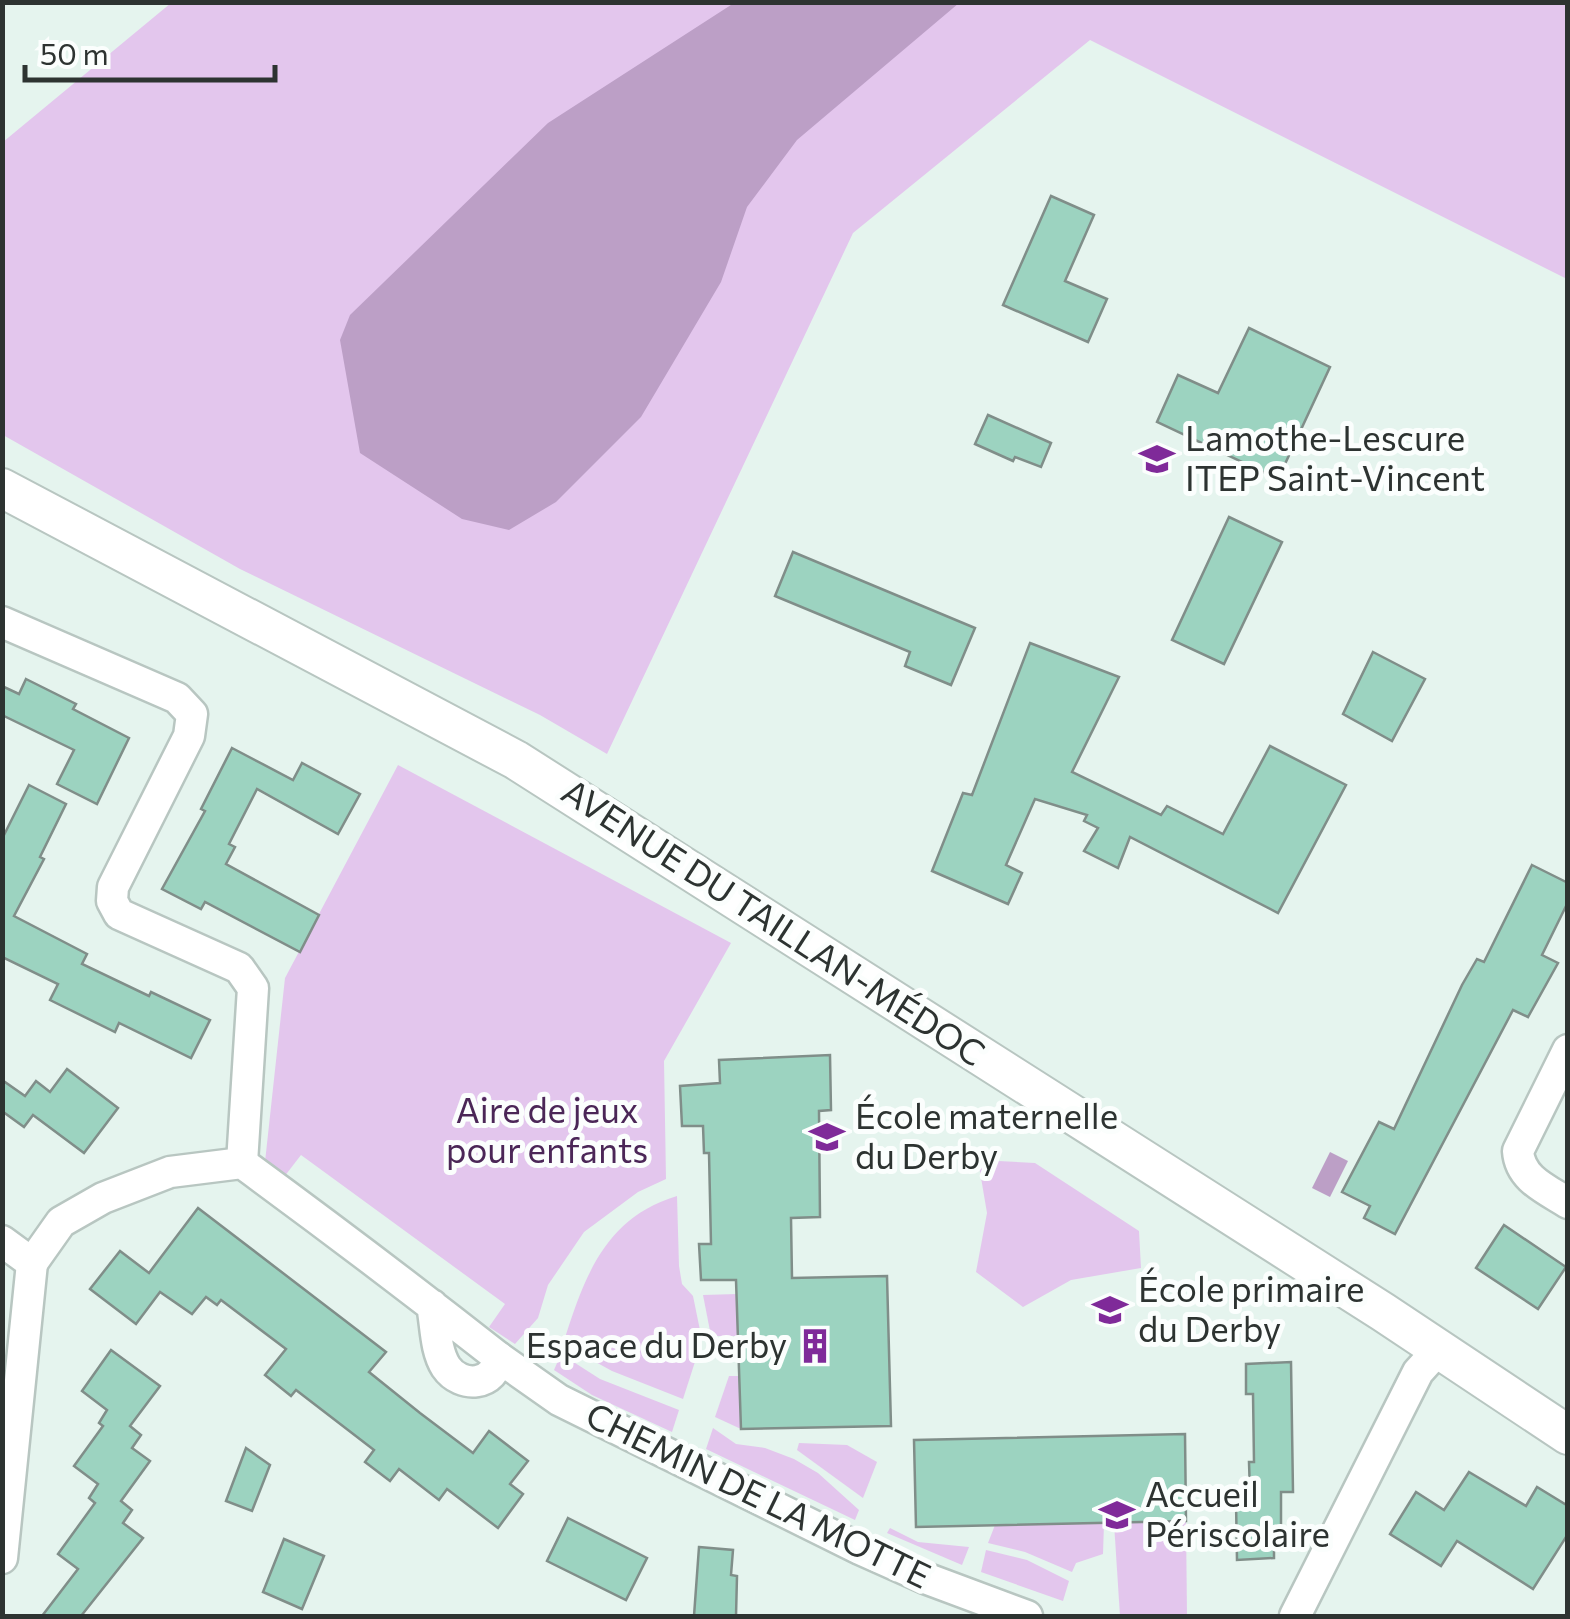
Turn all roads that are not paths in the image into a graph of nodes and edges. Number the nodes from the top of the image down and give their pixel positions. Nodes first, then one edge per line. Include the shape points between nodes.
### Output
1 (2, 488) edge
2 (2, 622) edge
3 (1568, 1050) edge
4 (242, 1162) junction
5 (1568, 1202) edge
6 (2, 1242) edge
7 (32, 1263) junction
8 (432, 1305) junction
9 (1438, 1350) junction
10 (498, 1357) junction
11 (1568, 1435) edge
12 (2, 1558) edge
13 (998, 1611) edge
14 (1027, 1616) edge
15 (1295, 1616) edge

1 - 9 street, AVENUE DU TAILLAN-MÉDOC via 516,760
2 - 4 street via 177,698 192,714 189,736 113,886 112,900 119,914 238,968 253,988
3 - 5 street via 1518,1151 1529,1178
4 - 7 street via 170,1172 103,1198 61,1222
4 - 8 street, CHEMIN DE LA MOTTE
6 - 7 street
7 - 12 street
8 - 10 street, CHEMIN DE LA MOTTE
8 - 10 street via 438,1349 456,1377 484,1381
9 - 11 street, AVENUE DU TAILLAN-MÉDOC
9 - 15 street via 1418,1372
10 - 13 street, CHEMIN DE LA MOTTE via 559,1400
13 - 14 street, CHEMIN DE LA MOTTE

